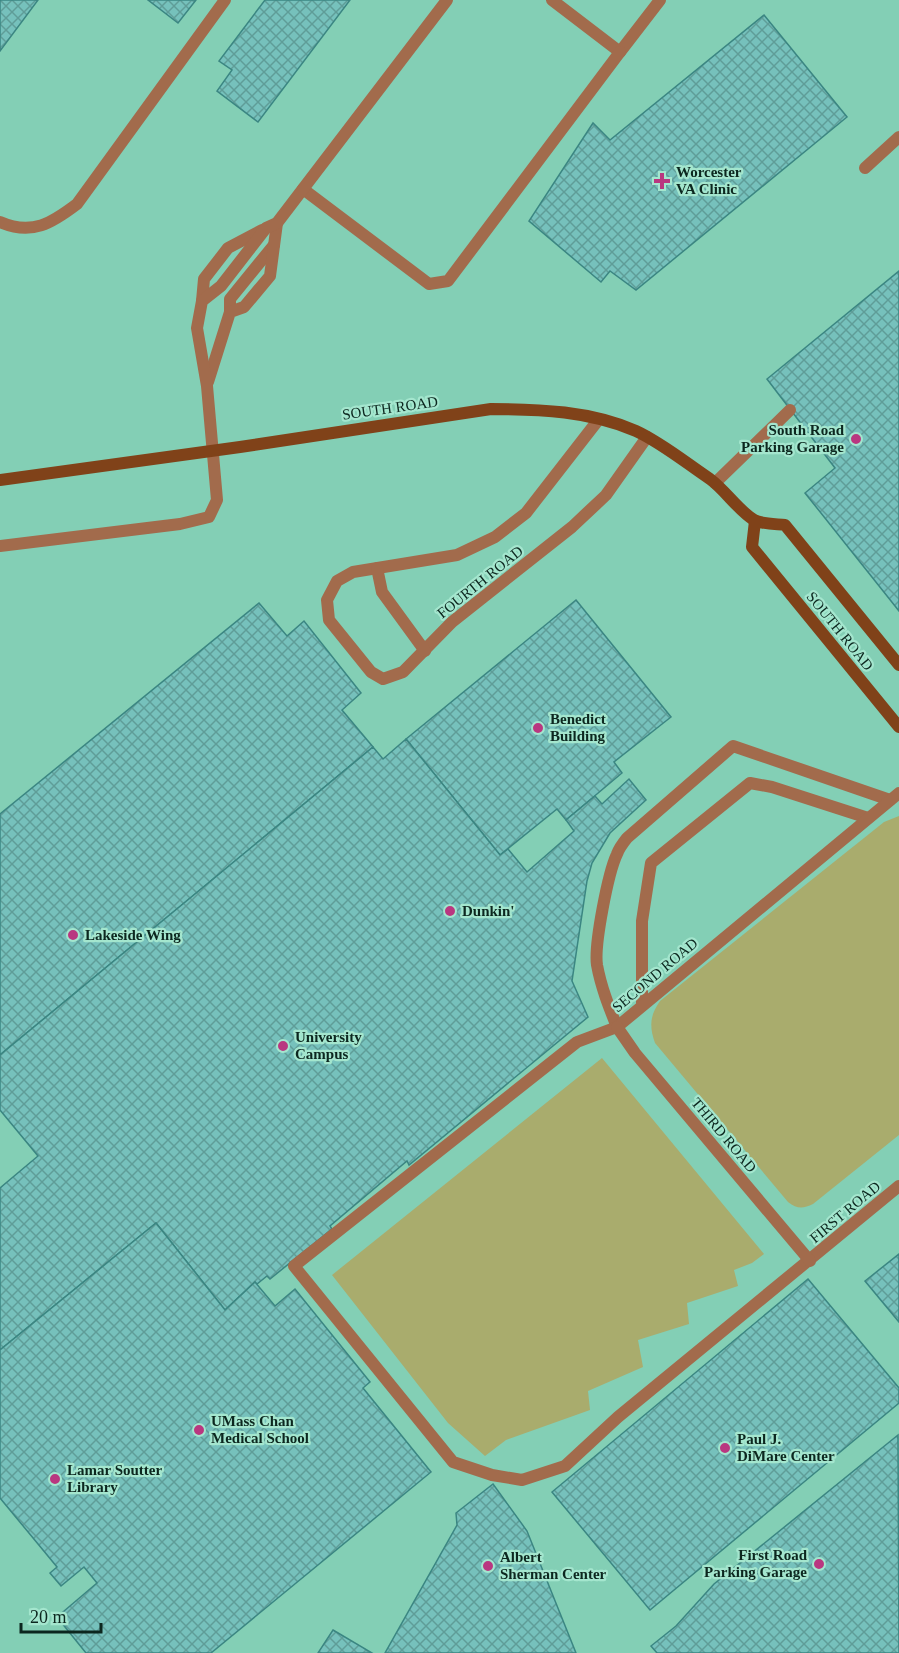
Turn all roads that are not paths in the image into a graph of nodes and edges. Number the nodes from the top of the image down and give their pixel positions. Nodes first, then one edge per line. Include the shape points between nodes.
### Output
1 (225, 0) edge
2 (447, 0) edge
3 (552, 0) edge
4 (660, 0) edge
5 (620, 52) junction
6 (899, 137) edge
7 (865, 168) dead end
8 (303, 189) junction
9 (0, 222) edge
10 (272, 226) junction
11 (202, 301) junction
12 (207, 386) junction
13 (790, 410) dead end
14 (599, 419) junction
15 (647, 437) junction
16 (212, 451) junction
17 (0, 480) edge
18 (716, 483) junction
19 (755, 521) junction
20 (0, 546) edge
21 (377, 568) junction
22 (425, 651) junction
23 (899, 665) edge
24 (899, 727) edge
25 (894, 797) edge
26 (868, 818) junction
27 (642, 1005) junction
28 (617, 1027) junction
29 (899, 1186) edge
30 (810, 1261) junction

1 - 9 street via 77,204 39,226 14,228
2 - 8 street
3 - 5 street
4 - 5 street
5 - 8 street via 448,281 429,284
6 - 7 street
8 - 10 street
10 - 11 street via 221,286
10 - 11 street via 228,248 204,279
10 - 12 street via 274,245 230,299 230,312
11 - 12 street via 197,328
12 - 16 street
13 - 18 street
14 - 15 street, SOUTH ROAD
14 - 16 street, SOUTH ROAD via 552,411 491,409
14 - 21 street, FOURTH ROAD via 526,513 495,537 457,555
15 - 18 street, SOUTH ROAD
15 - 22 street, FOURTH ROAD via 606,495 572,527 452,622
16 - 17 street, SOUTH ROAD
16 - 20 street via 217,500 209,517
18 - 19 street, SOUTH ROAD
19 - 23 street, SOUTH ROAD via 785,525
19 - 24 street, SOUTH ROAD via 752,547
21 - 22 street via 381,592
21 - 22 street, FOURTH ROAD via 353,572 337,581 327,600 329,620 371,672 383,679 403,672
25 - 26 street, SECOND ROAD
25 - 28 street, THIRD ROAD via 733,746 617,851 597,945 602,989
26 - 27 street, SECOND ROAD
26 - 27 street via 750,783 651,862 642,921
27 - 28 street, SECOND ROAD
28 - 30 street, THIRD ROAD
28 - 30 street, SECOND ROAD via 577,1042 294,1266 453,1462 522,1480 565,1466
29 - 30 street, FIRST ROAD

